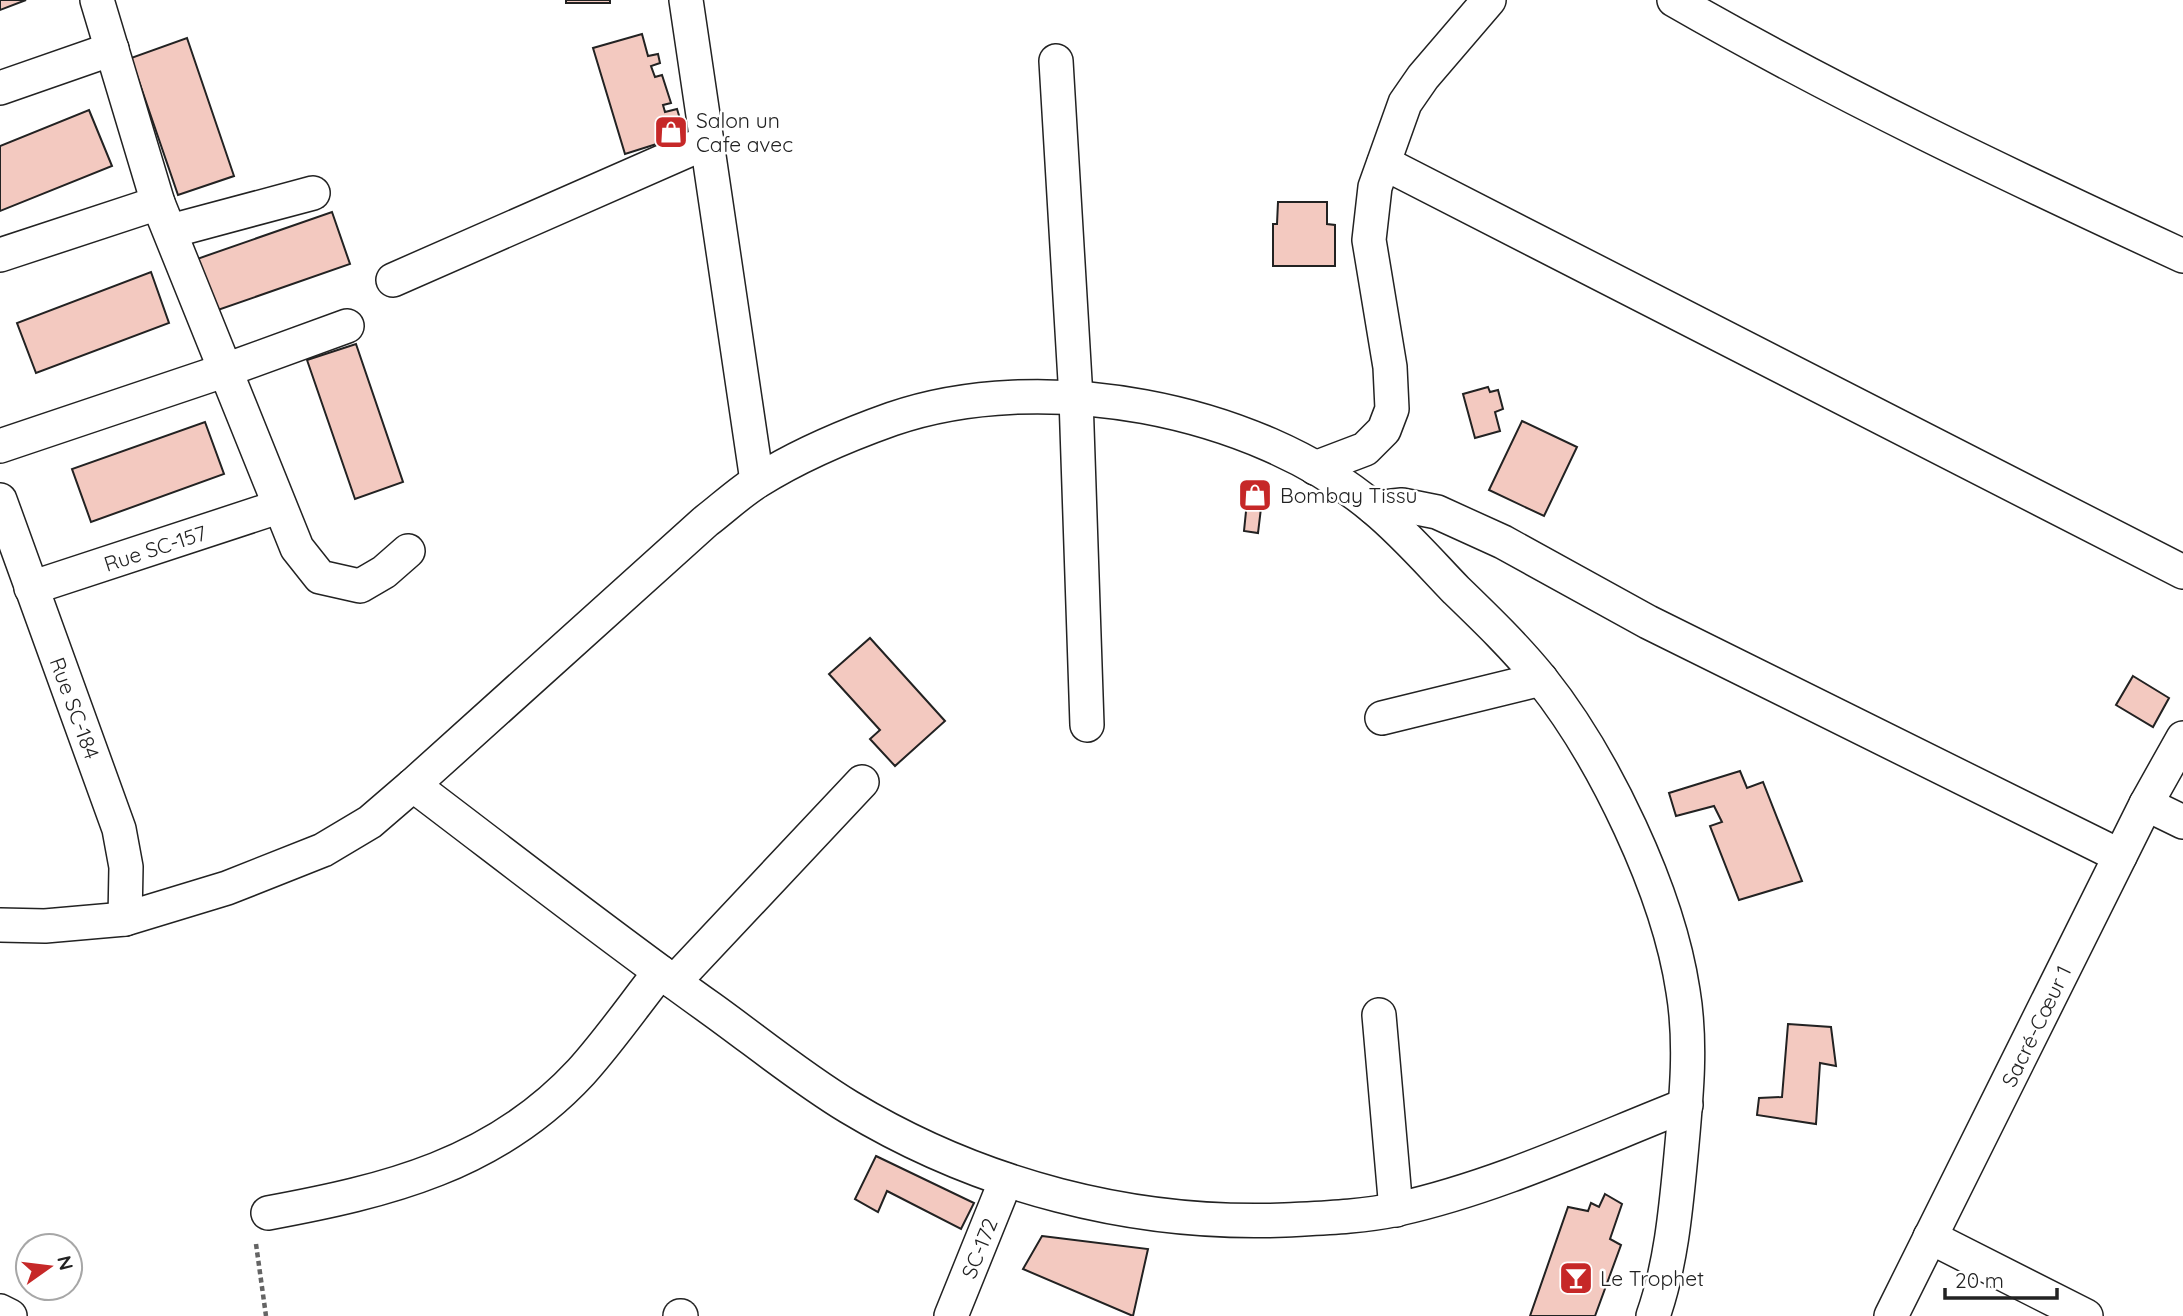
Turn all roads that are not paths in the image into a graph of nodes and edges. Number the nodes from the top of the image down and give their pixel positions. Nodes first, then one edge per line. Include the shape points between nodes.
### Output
1 (97, 0) edge
2 (686, 0) edge
3 (1489, 0) edge
4 (1674, 0) edge
5 (112, 49) junction
6 (1056, 61) dead end
7 (0, 88) edge
8 (707, 142) junction
9 (1384, 163) junction
10 (313, 193) dead end
11 (165, 217) junction
12 (0, 255) edge
13 (2183, 256) edge
14 (393, 280) dead end
15 (347, 326) dead end
16 (226, 370) junction
17 (1076, 398) junction
18 (0, 446) edge
19 (1315, 468) junction
20 (757, 481) junction
21 (0, 500) edge
22 (278, 508) junction
23 (1374, 508) junction
24 (408, 551) dead end
25 (2183, 572) edge
26 (31, 588) junction
27 (1541, 679) junction
28 (1382, 718) dead end
29 (1087, 725) dead end
30 (2183, 738) edge
31 (862, 782) dead end
32 (413, 785) junction
33 (2146, 804) junction
34 (2183, 822) edge
35 (2120, 856) junction
36 (125, 919) junction
37 (0, 925) edge
38 (667, 977) junction
39 (1379, 1015) dead end
40 (1686, 1105) junction
41 (1006, 1180) junction
42 (1396, 1210) junction
43 (268, 1213) road end
44 (1930, 1237) junction
45 (0, 1311) edge
46 (10, 1316) edge
47 (951, 1316) edge
48 (1653, 1316) edge
49 (1891, 1316) edge
50 (2086, 1316) edge

1 - 5 street
2 - 8 street
3 - 9 street via 1405,103
4 - 13 street via 1967,157
5 - 7 street
5 - 11 street
6 - 17 street
8 - 14 street
8 - 20 street
9 - 19 street via 1371,205 1369,240 1390,367 1392,409 1384,430 1365,449
9 - 25 street
10 - 11 street
11 - 12 street
11 - 16 street
15 - 16 street
16 - 18 street
16 - 22 street
17 - 19 street via 1213,422
17 - 20 street via 986,400 894,418
17 - 29 street
19 - 23 street
20 - 32 street via 697,529
21 - 26 street, Rue SC-184
22 - 24 street via 309,566 320,577 360,586
22 - 26 street, Rue SC-157
23 - 27 street
23 - 35 street via 1402,505 1437,512 1503,542 1648,622
26 - 36 street, Rue SC-184 via 119,829 126,867
27 - 28 street
27 - 40 street via 1576,726 1628,822 1667,921 1684,990
30 - 33 street, Sacré-Cœur 1
31 - 38 street
32 - 36 street via 370,822 323,850 227,888
32 - 38 street
33 - 34 street
33 - 35 street, Sacré-Cœur 1
35 - 44 street, Sacré-Cœur 1
36 - 37 street
38 - 41 street via 849,1107
38 - 43 street via 580,1073 510,1133 432,1174 351,1198
39 - 42 street
40 - 42 street via 1524,1169
40 - 48 street via 1676,1216
41 - 42 street via 1118,1210 1204,1220 1339,1218
41 - 47 street, SC-172
44 - 49 street, Sacré-Cœur 1
44 - 50 street
45 - 46 street

